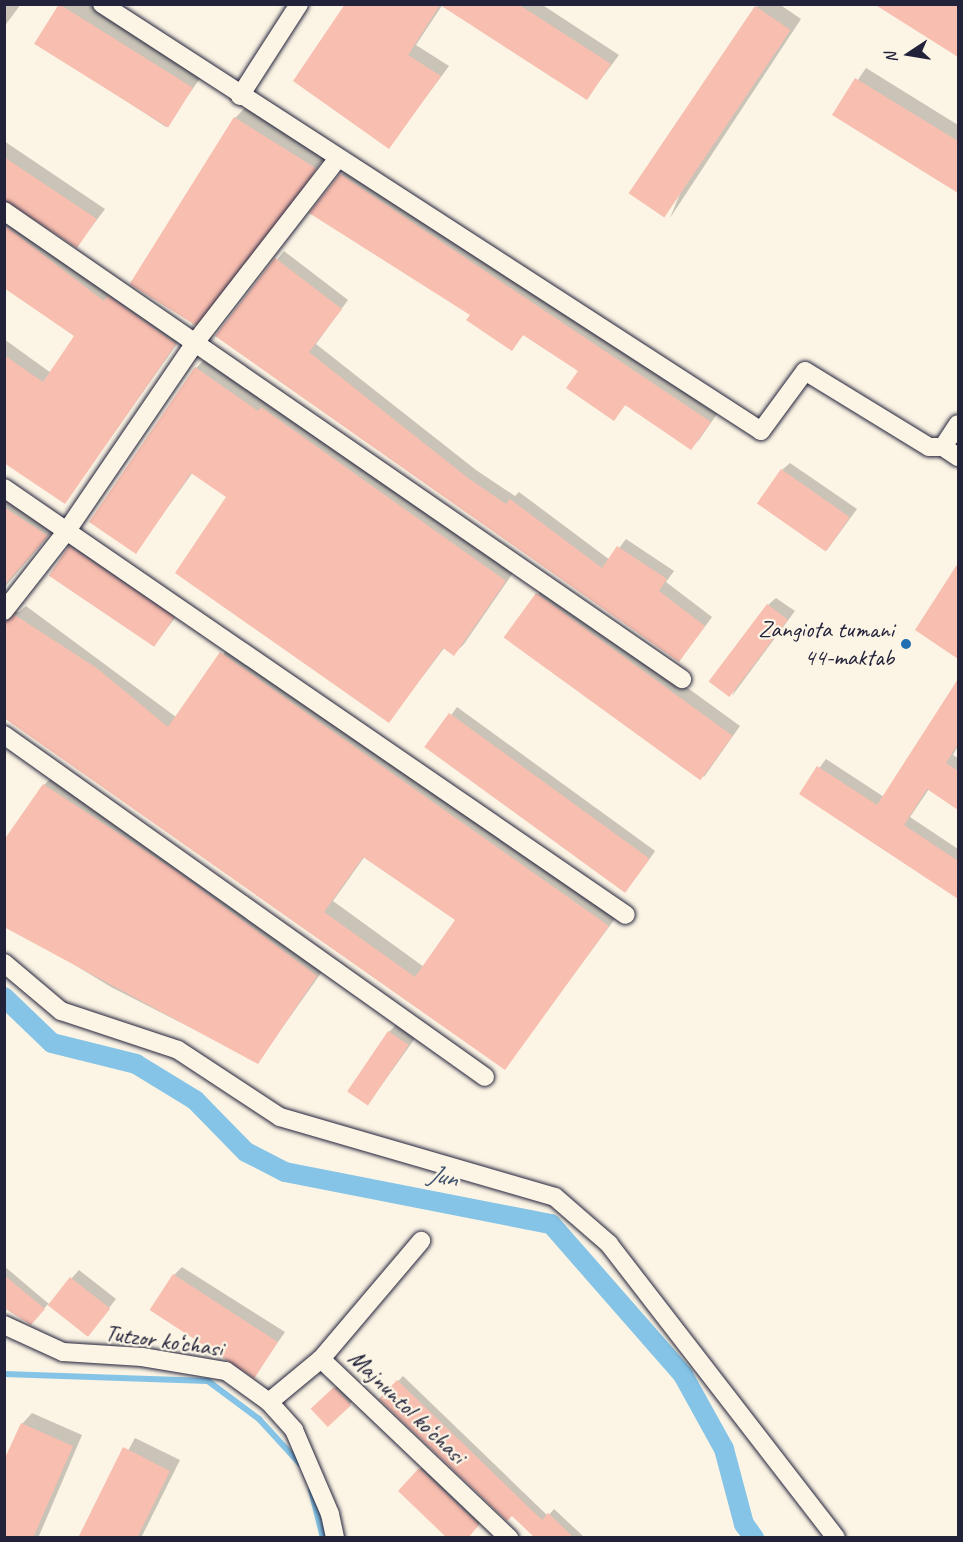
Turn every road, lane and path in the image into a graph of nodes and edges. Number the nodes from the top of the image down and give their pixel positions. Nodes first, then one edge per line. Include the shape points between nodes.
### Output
1 (102, 4) edge
2 (299, 4) edge
3 (240, 96) junction
4 (338, 158) junction
5 (4, 211) edge
6 (197, 340) junction
7 (958, 424) edge
8 (951, 452) edge
9 (4, 488) edge
10 (66, 532) junction
11 (4, 611) edge
12 (682, 679) dead end
13 (4, 735) edge
14 (626, 915) dead end
15 (4, 963) edge
16 (485, 1077) dead end
17 (421, 1241) dead end
18 (4, 1325) edge
19 (321, 1359) junction
20 (269, 1402) junction
21 (335, 1538) edge
22 (509, 1538) edge
23 (836, 1538) edge

1 - 3 street
2 - 3 street
3 - 4 street
4 - 6 street
4 - 8 street via 761,430 805,371 930,447
5 - 6 street
6 - 10 street
6 - 12 street
7 - 8 street
9 - 10 street
10 - 11 street
10 - 14 street
13 - 16 street
15 - 23 street via 61,1011 178,1050 280,1117 555,1197 609,1244
17 - 19 street
18 - 20 street, Tutzor ko‘chasi via 63,1352 142,1357 226,1371
19 - 20 street, Majnuntol ko‘chasi
19 - 22 street, Majnuntol ko‘chasi
20 - 21 street, Tutzor ko‘chasi via 294,1430 330,1514

